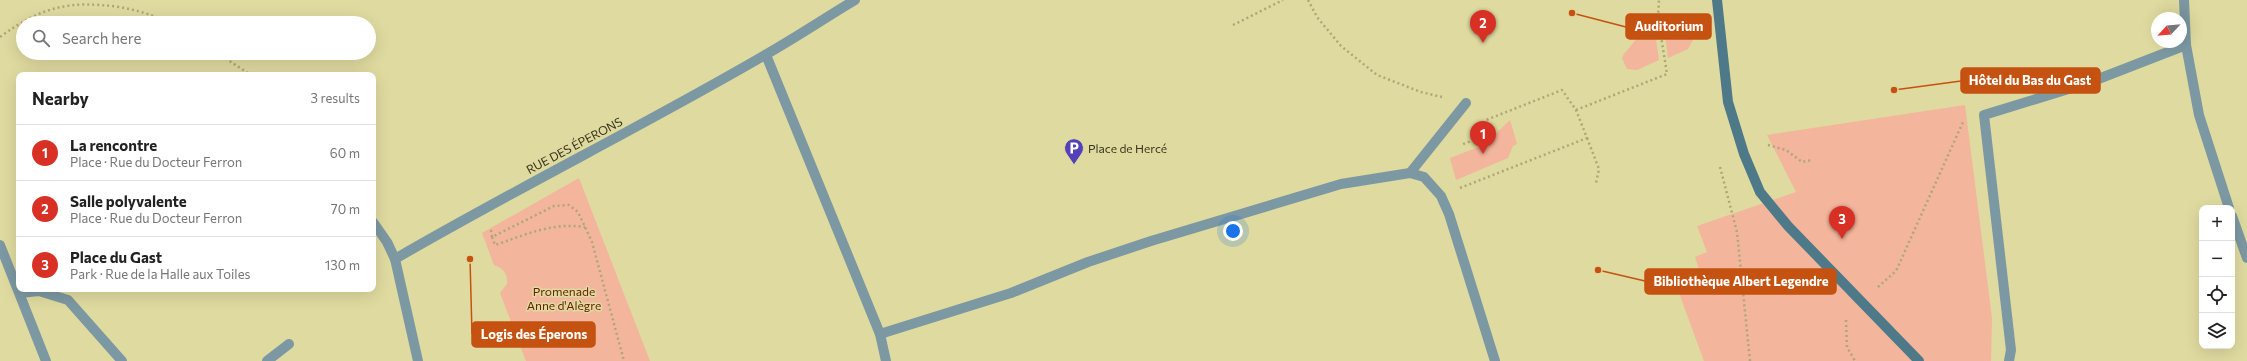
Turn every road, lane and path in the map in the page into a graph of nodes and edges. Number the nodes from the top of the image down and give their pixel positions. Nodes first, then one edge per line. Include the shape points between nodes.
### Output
1 (855, 0) edge
2 (1283, 0) edge
3 (1308, 0) edge
4 (1659, 0) edge
5 (1717, 0) edge
6 (2184, 0) edge
7 (2185, 12) edge
8 (32, 16) edge
9 (151, 16) edge
10 (16, 25) edge
11 (1233, 25) dead end
12 (0, 37) edge
13 (2178, 48) edge
14 (2187, 48) edge
15 (766, 55) junction
16 (228, 60) edge
17 (246, 72) edge
18 (1466, 103) junction
19 (1576, 110) junction
20 (1965, 118) dead end
21 (1486, 120) junction
22 (1587, 138) junction
23 (1768, 145) dead end
24 (1456, 148) dead end
25 (1812, 160) dead end
26 (1720, 167) dead end
27 (1410, 173) junction
28 (1596, 183) dead end
29 (1441, 196) junction
30 (2228, 205) edge
31 (487, 206) junction
32 (2235, 224) edge
33 (376, 226) edge
34 (585, 227) junction
35 (492, 237) junction
36 (0, 245) edge
37 (2247, 258) edge
38 (395, 259) junction
39 (16, 283) edge
40 (1876, 289) dead end
41 (30, 292) edge
42 (42, 292) edge
43 (20, 293) joint
44 (1846, 320) dead end
45 (880, 334) junction
46 (289, 344) dead end
47 (46, 361) edge
48 (122, 361) edge
49 (267, 361) edge
50 (418, 361) edge
51 (624, 361) edge
52 (886, 361) edge
53 (1495, 361) edge
54 (1750, 361) edge
55 (1855, 361) edge
56 (1919, 361) edge
57 (2009, 361) edge

1 - 15 street, RUE DES ÉPERONS
2 - 11 path
3 - 18 path via 1317,17 1341,46 1377,76 1422,92
4 - 19 path via 1658,17 1667,74
5 - 56 street via 1728,102 1744,154 1760,192 1793,232
6 - 7 street
8 - 9 path via 52,7 85,1 132,9
10 - 12 path
13 - 57 street via 2088,83 1984,115 2011,350
14 - 30 street via 2199,115
15 - 31 street, RUE DES ÉPERONS
15 - 45 street
16 - 17 path
18 - 21 path
18 - 27 street
19 - 21 path via 1562,90
19 - 22 path
20 - 40 path via 1896,270
21 - 24 path via 1471,141
22 - 28 path via 1599,169
22 - 29 path
23 - 25 path via 1786,150 1802,162
26 - 54 path via 1737,232
27 - 29 street via 1424,176
27 - 45 street via 1341,184 1241,213 1088,262 1011,293
29 - 53 street via 1449,214
31 - 35 path
31 - 38 street, RUE DES ÉPERONS
32 - 37 street
33 - 38 street
34 - 35 path via 548,227 495,245
34 - 35 path via 578,212 569,205 554,206
34 - 51 path via 592,242
36 - 39 street
38 - 50 street
41 - 43 street
42 - 48 street via 68,300
43 - 47 street
44 - 55 path via 1847,347
45 - 52 street
46 - 49 street

